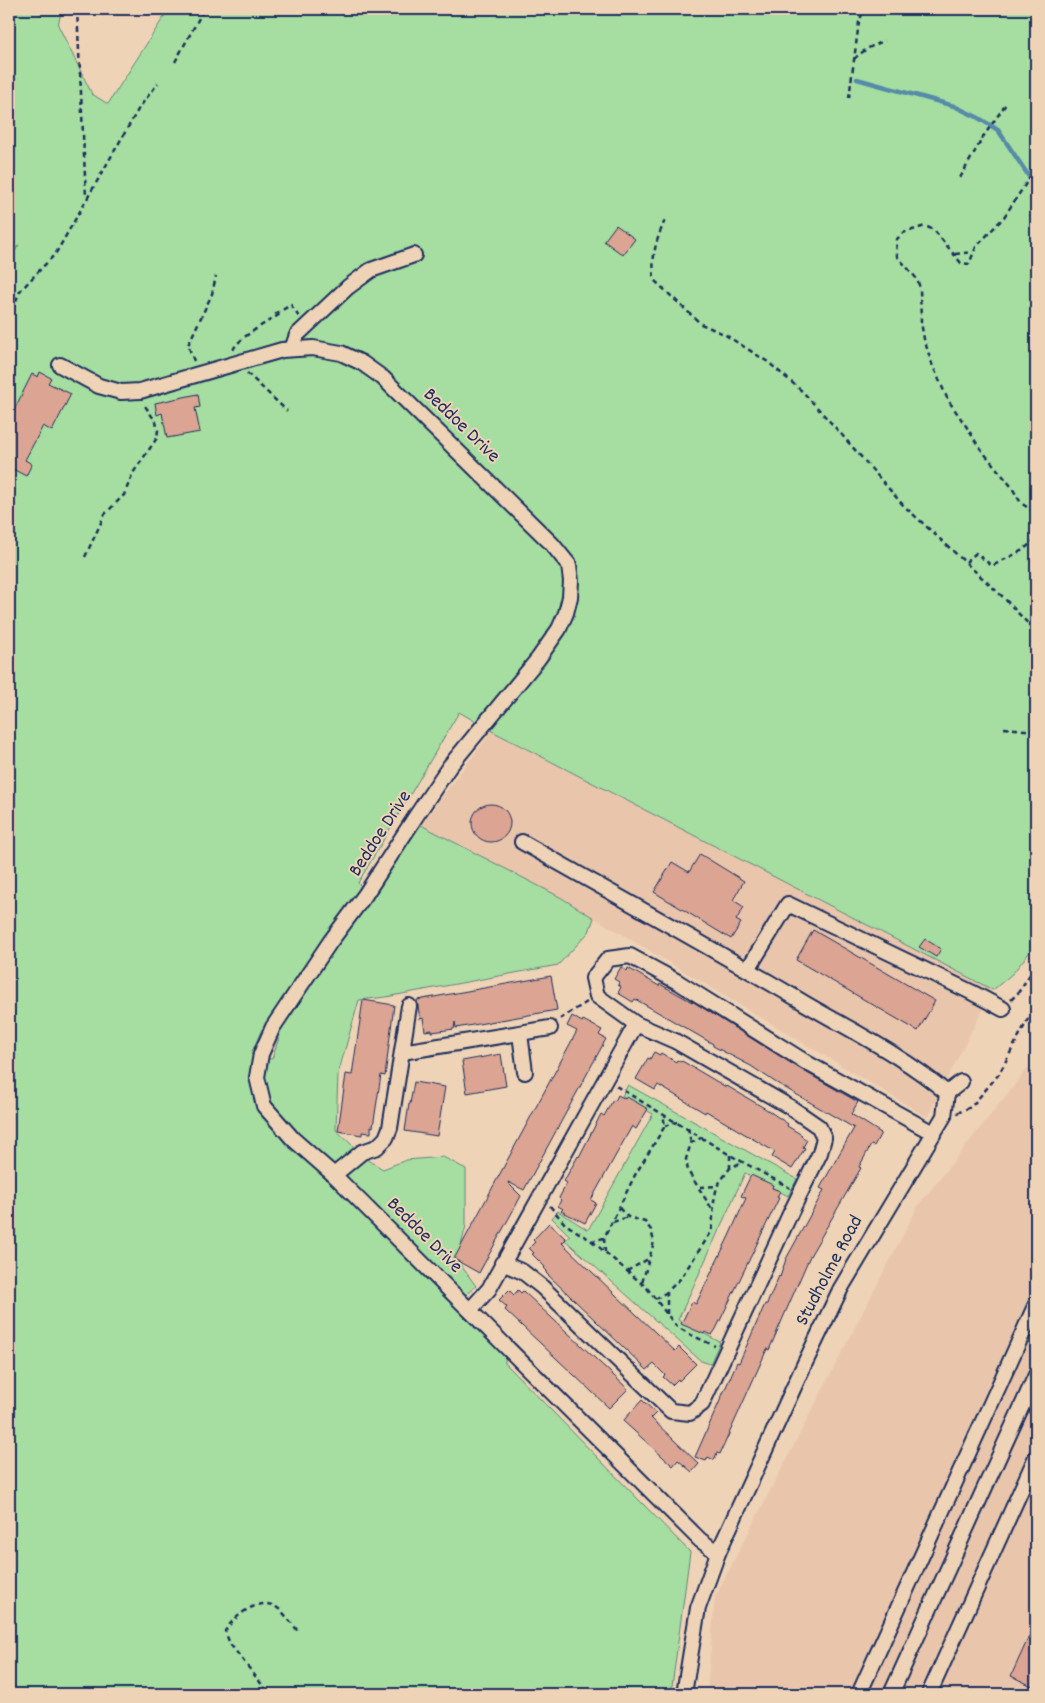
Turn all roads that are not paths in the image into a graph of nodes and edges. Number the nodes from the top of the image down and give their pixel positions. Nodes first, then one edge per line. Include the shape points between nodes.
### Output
1 (414, 254) dead end
2 (292, 349) junction
3 (60, 366) dead end
4 (522, 842) dead end
5 (748, 969) junction
6 (409, 1006) dead end
7 (1006, 1006) road end
8 (636, 1024) junction
9 (550, 1028) road end
10 (520, 1034) junction
11 (402, 1052) junction
12 (525, 1072) dead end
13 (961, 1082) dead end
14 (947, 1093) junction
15 (933, 1133) junction
16 (334, 1175) junction
17 (502, 1263) junction
18 (1036, 1304) edge
19 (470, 1310) junction
20 (1036, 1375) edge
21 (1036, 1457) edge
22 (718, 1553) junction
23 (684, 1694) edge
24 (859, 1694) edge
25 (891, 1694) edge
26 (929, 1694) edge

1 - 2 street via 371,270 297,335
2 - 3 street, Beddoe Drive via 135,391 121,392 99,386
2 - 16 street, Beddoe Drive via 313,348 341,353 383,378 552,544 569,565 571,581 570,597 559,629 449,767 273,1026 261,1054 257,1077 264,1106 293,1139
4 - 5 street
5 - 7 street via 788,904
5 - 14 street via 925,1074
6 - 11 street
8 - 15 street via 597,996 593,978 608,959 630,956
8 - 17 street
8 - 17 street via 675,1041 790,1107 819,1127 824,1138 820,1153 702,1404 690,1413 671,1410 542,1287 523,1272
9 - 10 street
10 - 11 street
10 - 12 street
11 - 16 street via 386,1138 377,1147 362,1152
13 - 14 street
14 - 15 street, Studholme Road via 944,1116
15 - 22 street, Studholme Road via 841,1288
16 - 19 street, Beddoe Drive
17 - 19 street via 489,1288
18 - 24 street
19 - 22 street, Beddoe Drive via 700,1540
20 - 25 street
21 - 26 street
22 - 23 street, Studholme Road via 698,1608

